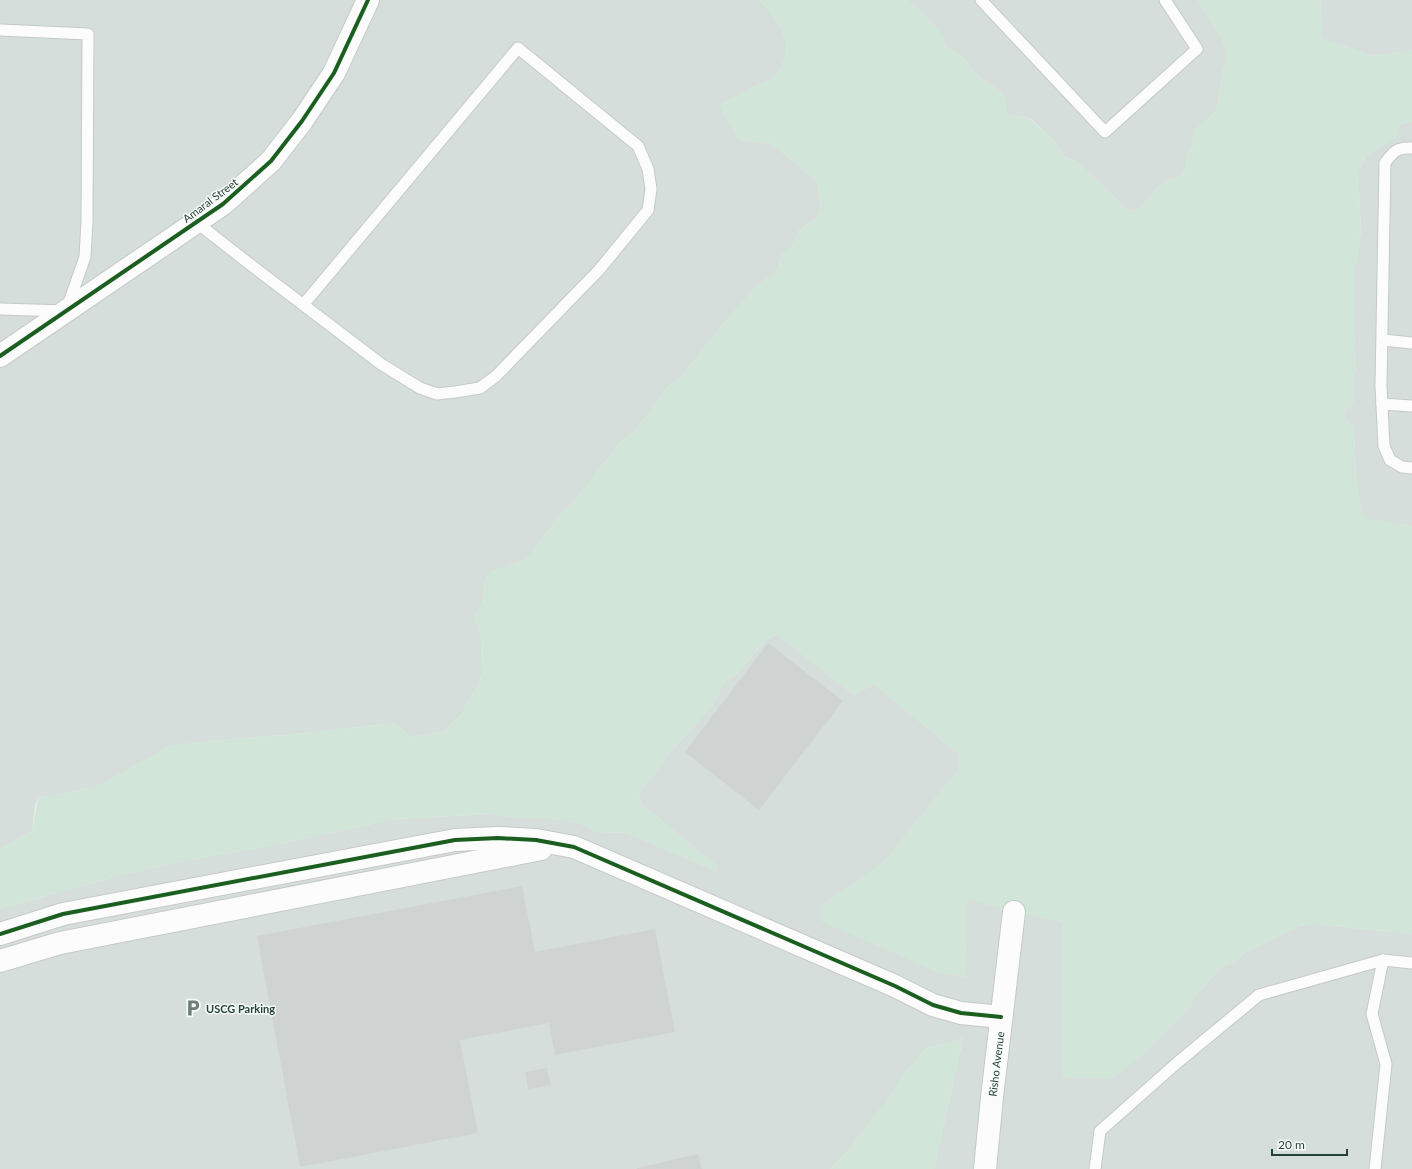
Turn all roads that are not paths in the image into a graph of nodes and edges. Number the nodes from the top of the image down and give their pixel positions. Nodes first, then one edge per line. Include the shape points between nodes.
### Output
1 (368, 0) edge
2 (981, 0) edge
3 (1165, 0) edge
4 (0, 30) edge
5 (1412, 148) edge
6 (196, 222) junction
7 (303, 305) junction
8 (0, 309) edge
9 (66, 311) junction
10 (1382, 340) junction
11 (1412, 343) edge
12 (0, 356) edge
13 (1382, 404) junction
14 (1412, 406) edge
15 (1412, 468) edge
16 (558, 844) junction
17 (1014, 912) dead end
18 (0, 934) edge
19 (1383, 960) junction
20 (0, 961) edge
21 (1412, 963) edge
22 (1001, 1017) junction
23 (985, 1169) edge
24 (1095, 1169) edge
25 (1375, 1169) edge

1 - 6 street, Amaral Street via 334,73 302,121 271,161 223,204
2 - 3 lane via 1105,132 1196,50
4 - 9 lane via 88,34 85,256
5 - 10 lane via 1394,151 1385,163
6 - 7 lane
6 - 9 street, Amaral Street
7 - 7 lane via 381,364 420,388 437,394 480,388 496,376 599,270 648,210 648,169 638,146 518,48
8 - 9 lane
9 - 12 street, Amaral Street
10 - 11 lane
10 - 13 lane
13 - 14 lane
13 - 15 lane via 1384,446 1390,460 1402,467
16 - 18 street via 513,839 455,840 63,914
16 - 20 street via 60,943
16 - 22 street via 574,847 895,986 933,1005 961,1013
17 - 22 street, Risho Avenue
19 - 21 lane
19 - 24 lane via 1259,995 1100,1131
19 - 25 lane via 1372,1014 1386,1064
22 - 23 street, Risho Avenue

